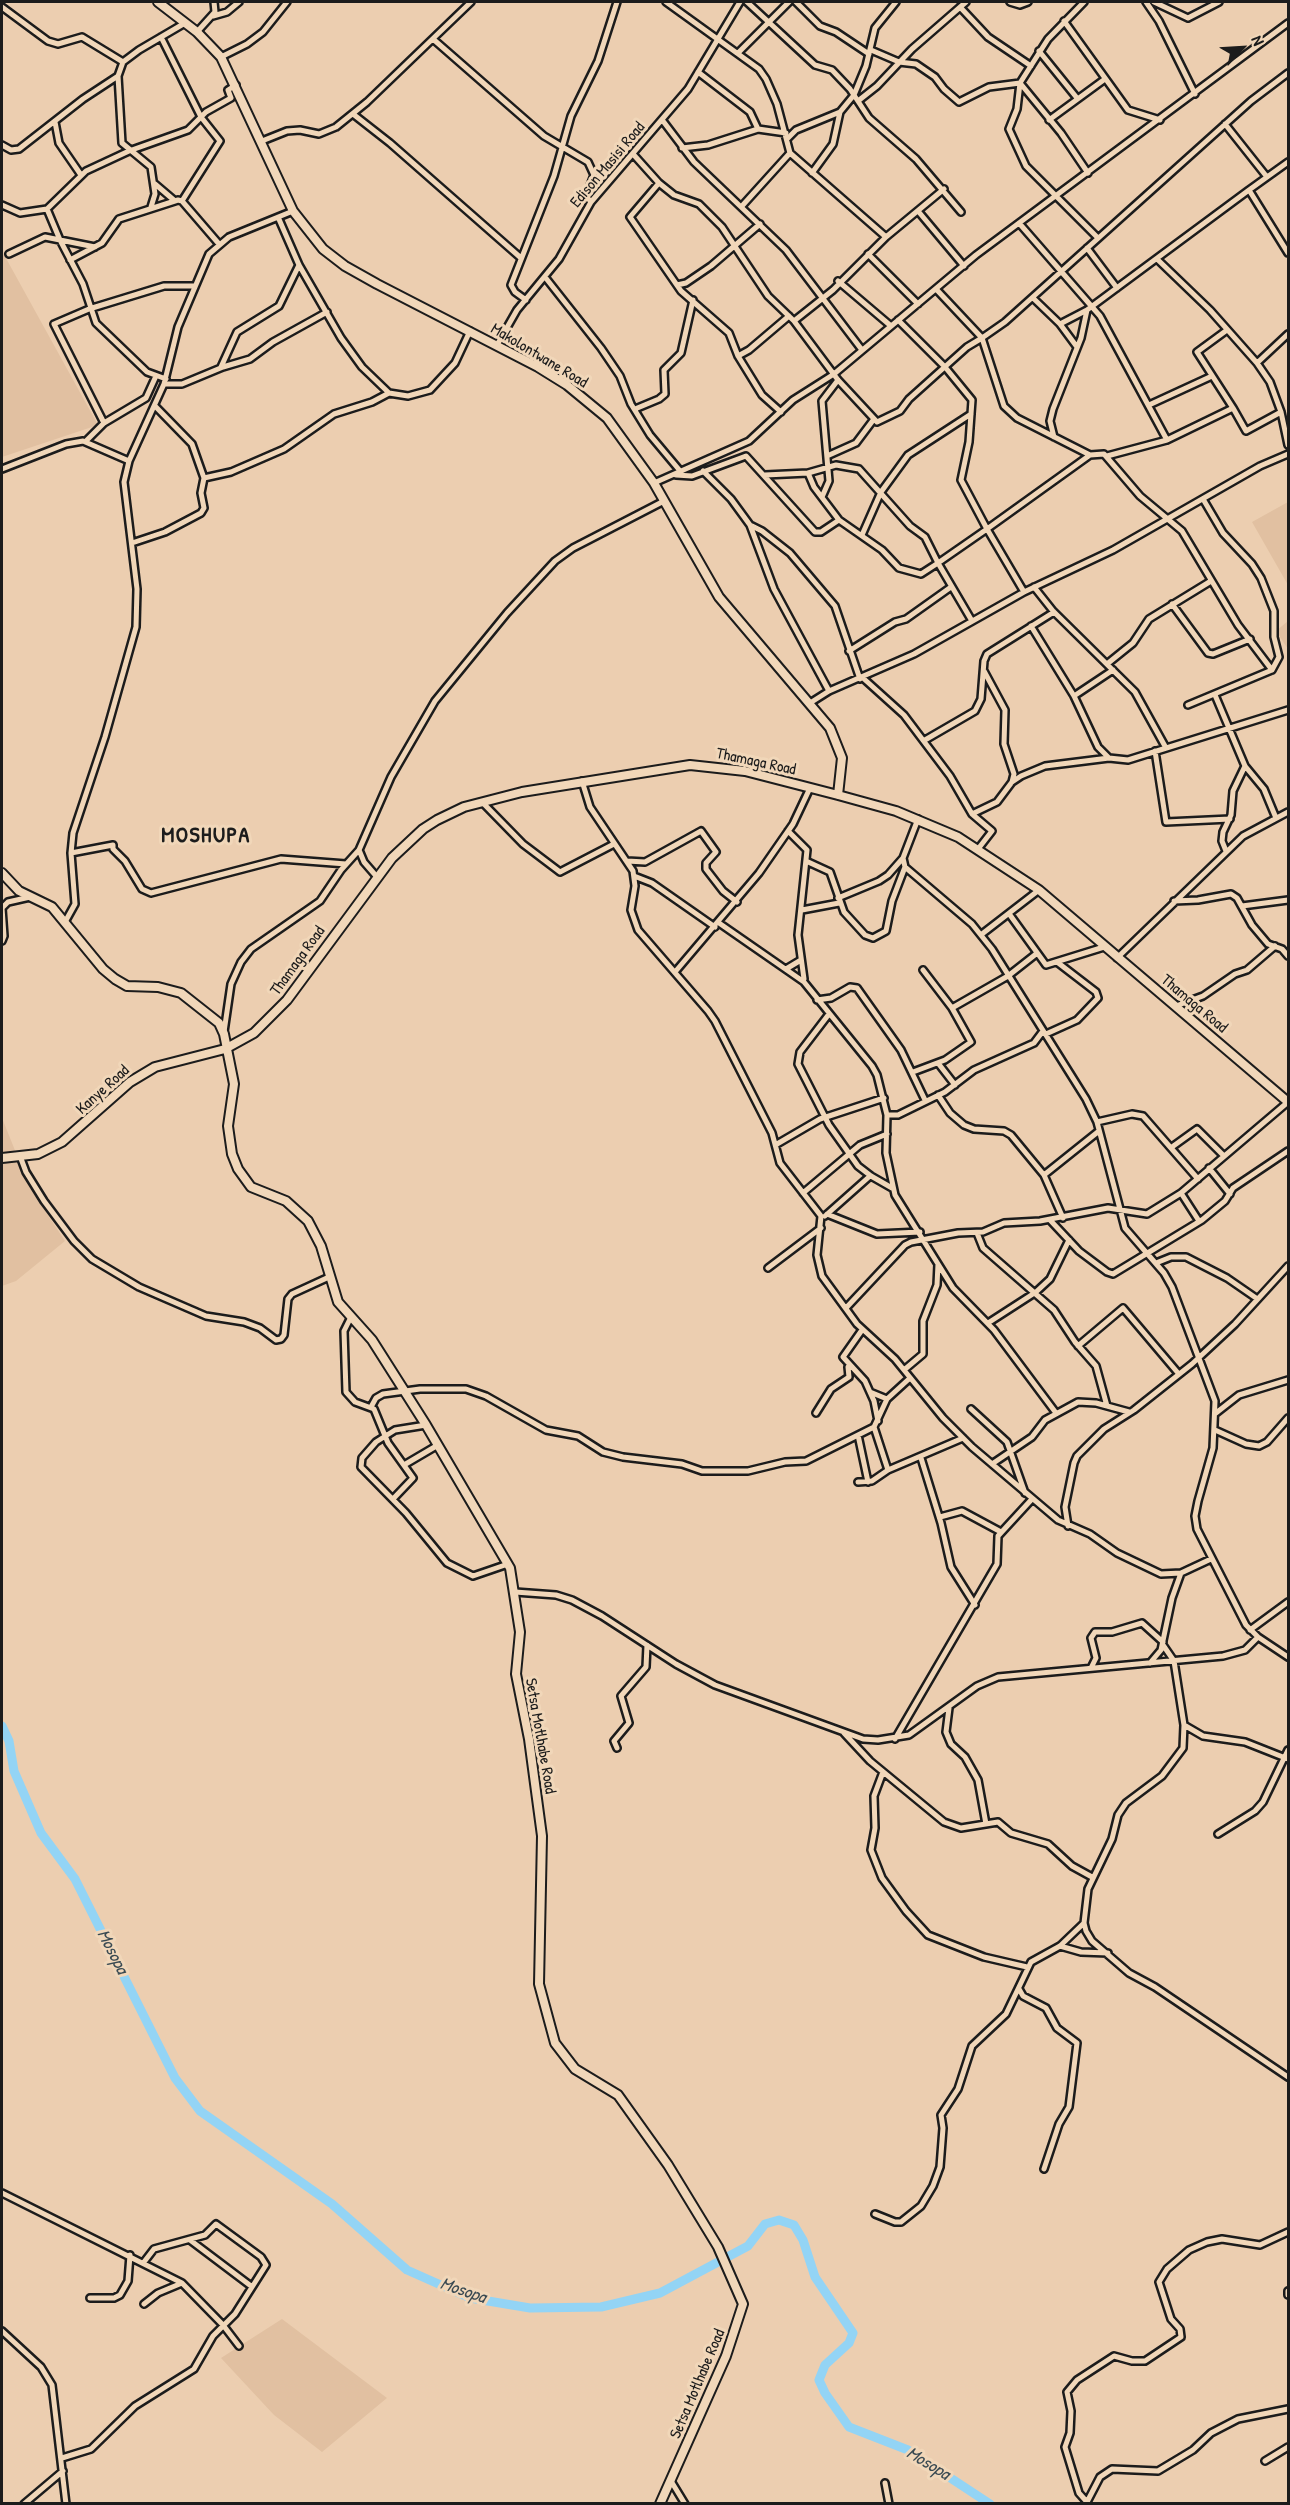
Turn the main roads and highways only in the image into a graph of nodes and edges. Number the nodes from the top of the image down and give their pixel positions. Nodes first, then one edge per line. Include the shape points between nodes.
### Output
1 (158, 2) edge
2 (838, 795) junction
3 (2, 873) edge
4 (225, 1049) junction
5 (1288, 1102) edge
6 (2, 1158) edge
7 (660, 2504) edge

1 - 2 main road, Makolontwane Road via 197,32 221,57 293,211 313,238 345,266 567,385 591,403 624,438 719,597 830,728 839,746 842,769
2 - 4 main road, Thamaga Road via 745,771 690,765 482,801 451,813 423,829 392,858 287,1000 254,1033
2 - 5 main road, Thamaga Road via 918,819 958,837 1039,890
3 - 4 main road, Setsa Motlhabe Road via 13,887 51,907 115,980 127,986 181,993 212,1017 224,1034
4 - 6 main road, Kanye Road via 165,1063 143,1073 62,1142 38,1154
4 - 7 main road, Setsa Motlhabe Road via 234,1084 229,1141 238,1169 251,1187 286,1201 308,1221 321,1246 338,1302 372,1340 508,1564 520,1632 516,1674 542,1836 538,1974 555,2043 575,2069 618,2095 668,2165 718,2247 742,2296 741,2314

